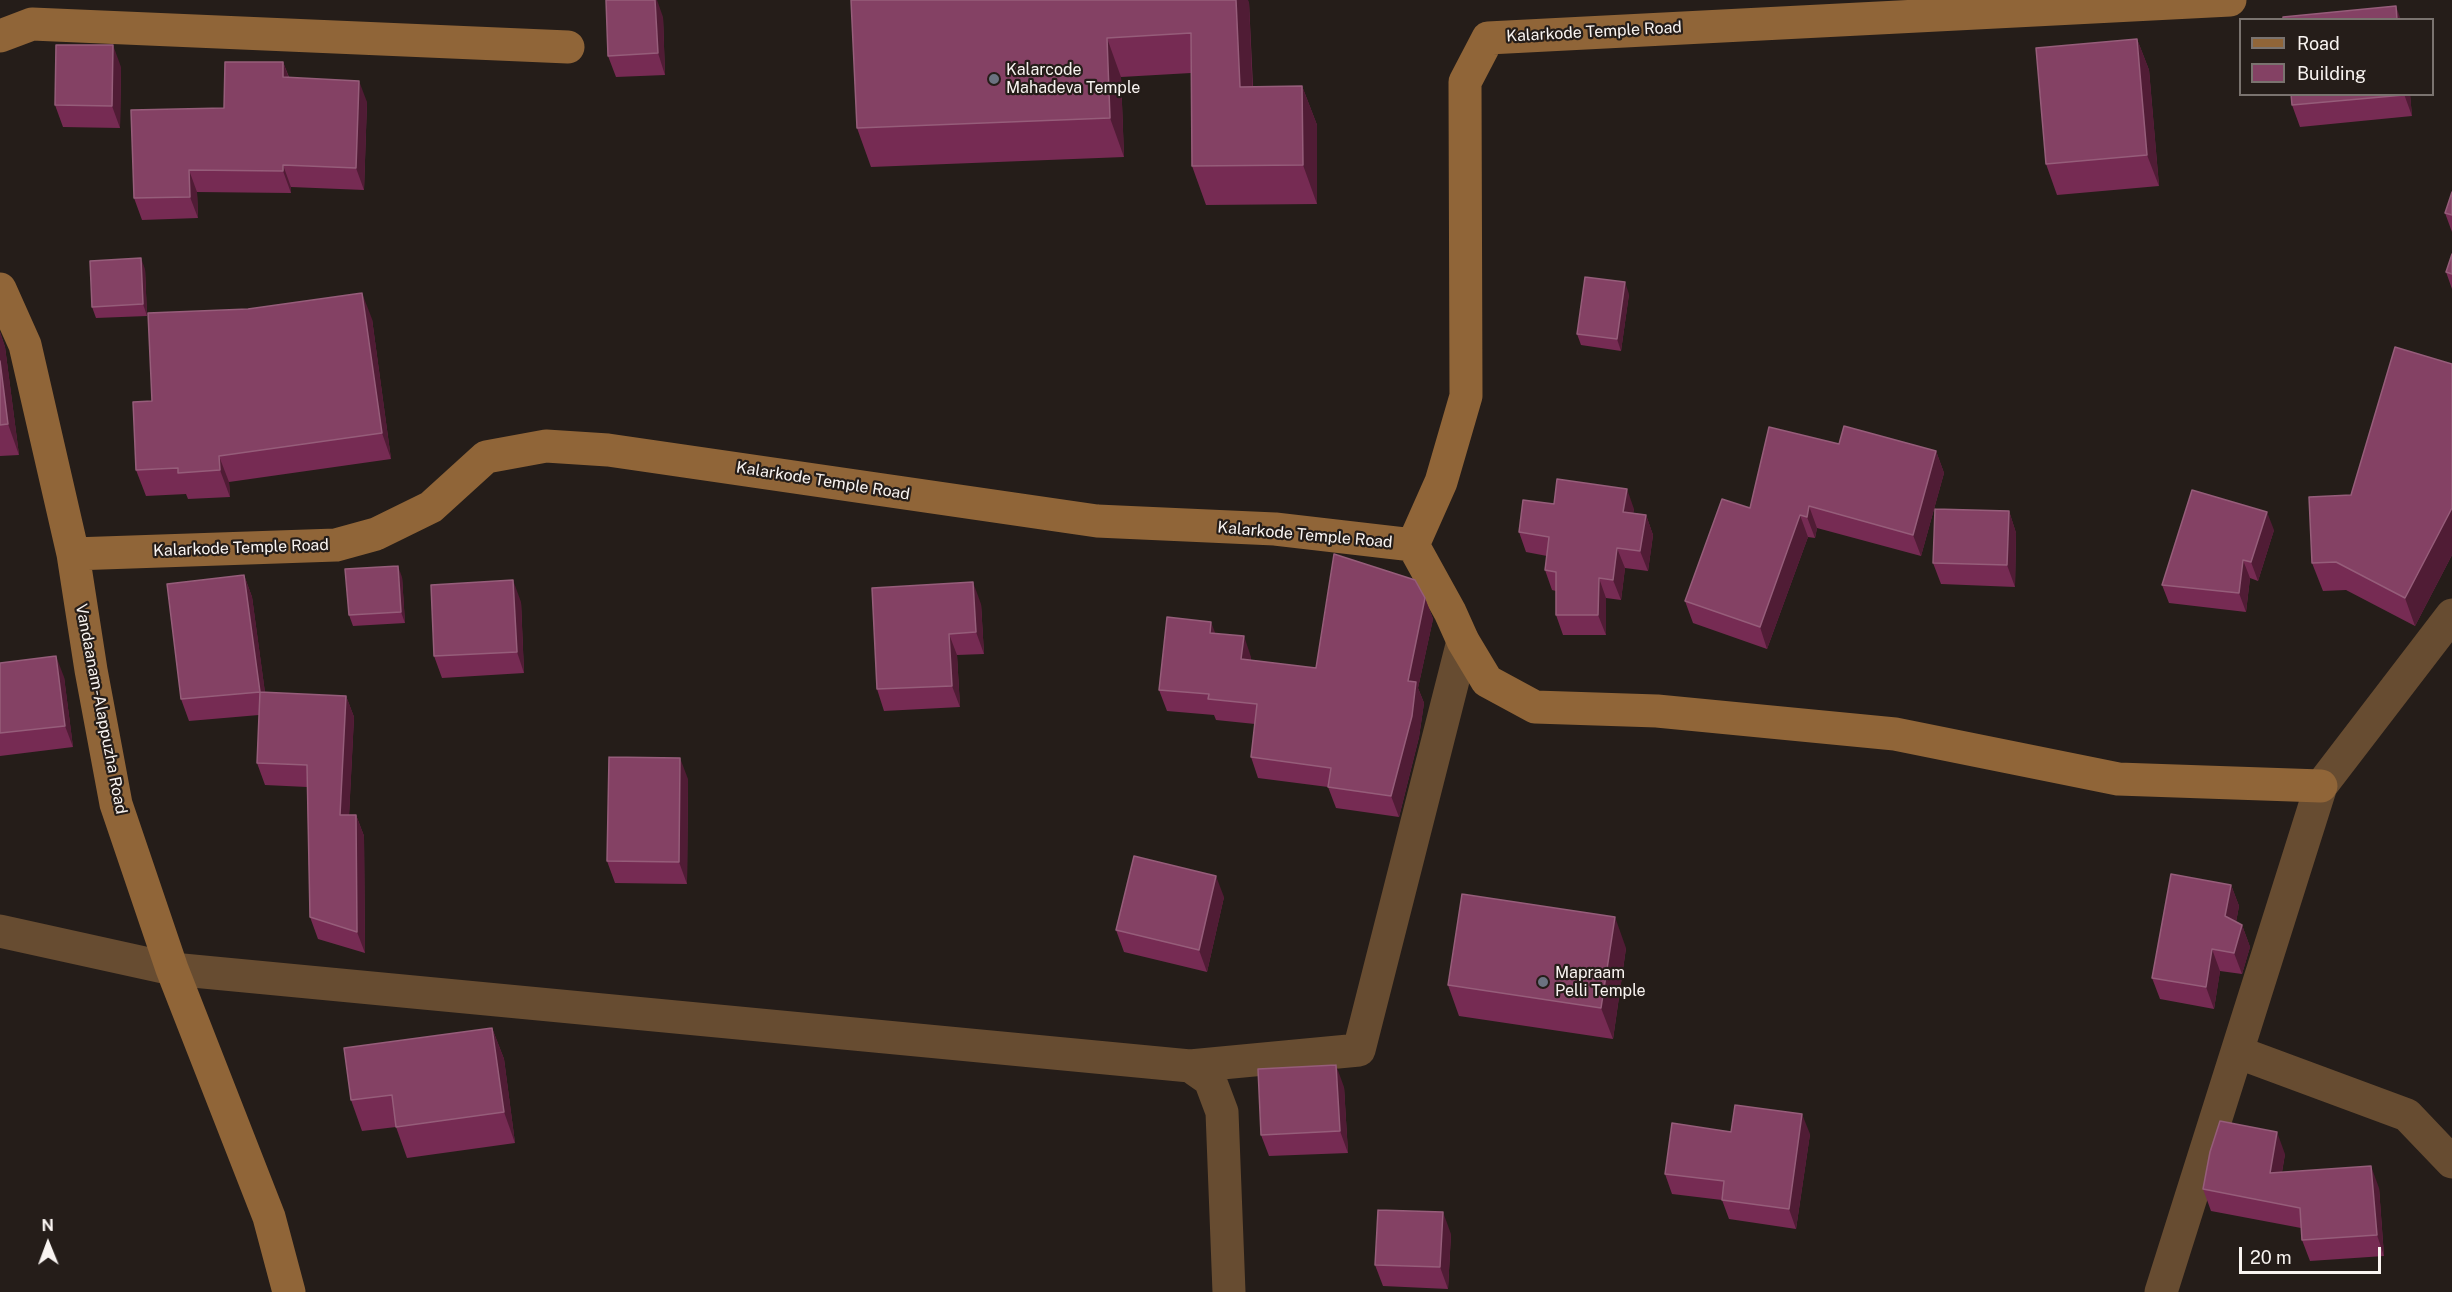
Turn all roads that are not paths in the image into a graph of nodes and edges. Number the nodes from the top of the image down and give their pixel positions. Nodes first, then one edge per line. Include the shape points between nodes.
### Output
1 (2230, 0) edge
2 (0, 36) edge
3 (568, 47) dead end
4 (0, 289) edge
5 (1413, 546) junction
6 (73, 554) junction
7 (2452, 615) edge
8 (1463, 641) junction
9 (2321, 786) junction
10 (0, 931) edge
11 (172, 969) junction
12 (2237, 1052) junction
13 (1190, 1066) junction
14 (2452, 1162) edge
15 (289, 1292) edge
16 (1229, 1292) edge
17 (2162, 1292) edge

1 - 5 main road, Kalarkode Temple Road via 1488,38 1465,82 1467,396 1440,482
2 - 3 main road via 32,24
4 - 6 main road, Vandaanam-Alappuzha Road via 25,345
5 - 6 main road, Kalarkode Temple Road via 1275,529 1097,521 608,450 546,446 486,457 430,507 376,534 336,544
5 - 8 main road
6 - 11 main road, Vandaanam-Alappuzha Road via 116,804
7 - 9 street
8 - 9 main road via 1487,681 1535,707 1657,711 1895,734 2118,779
8 - 13 street via 1359,1050
9 - 12 street
10 - 11 street
11 - 13 street
11 - 15 main road, Vandaanam-Alappuzha Road via 269,1217
12 - 14 street via 2407,1115
12 - 17 street
13 - 16 street via 1210,1080 1222,1112

